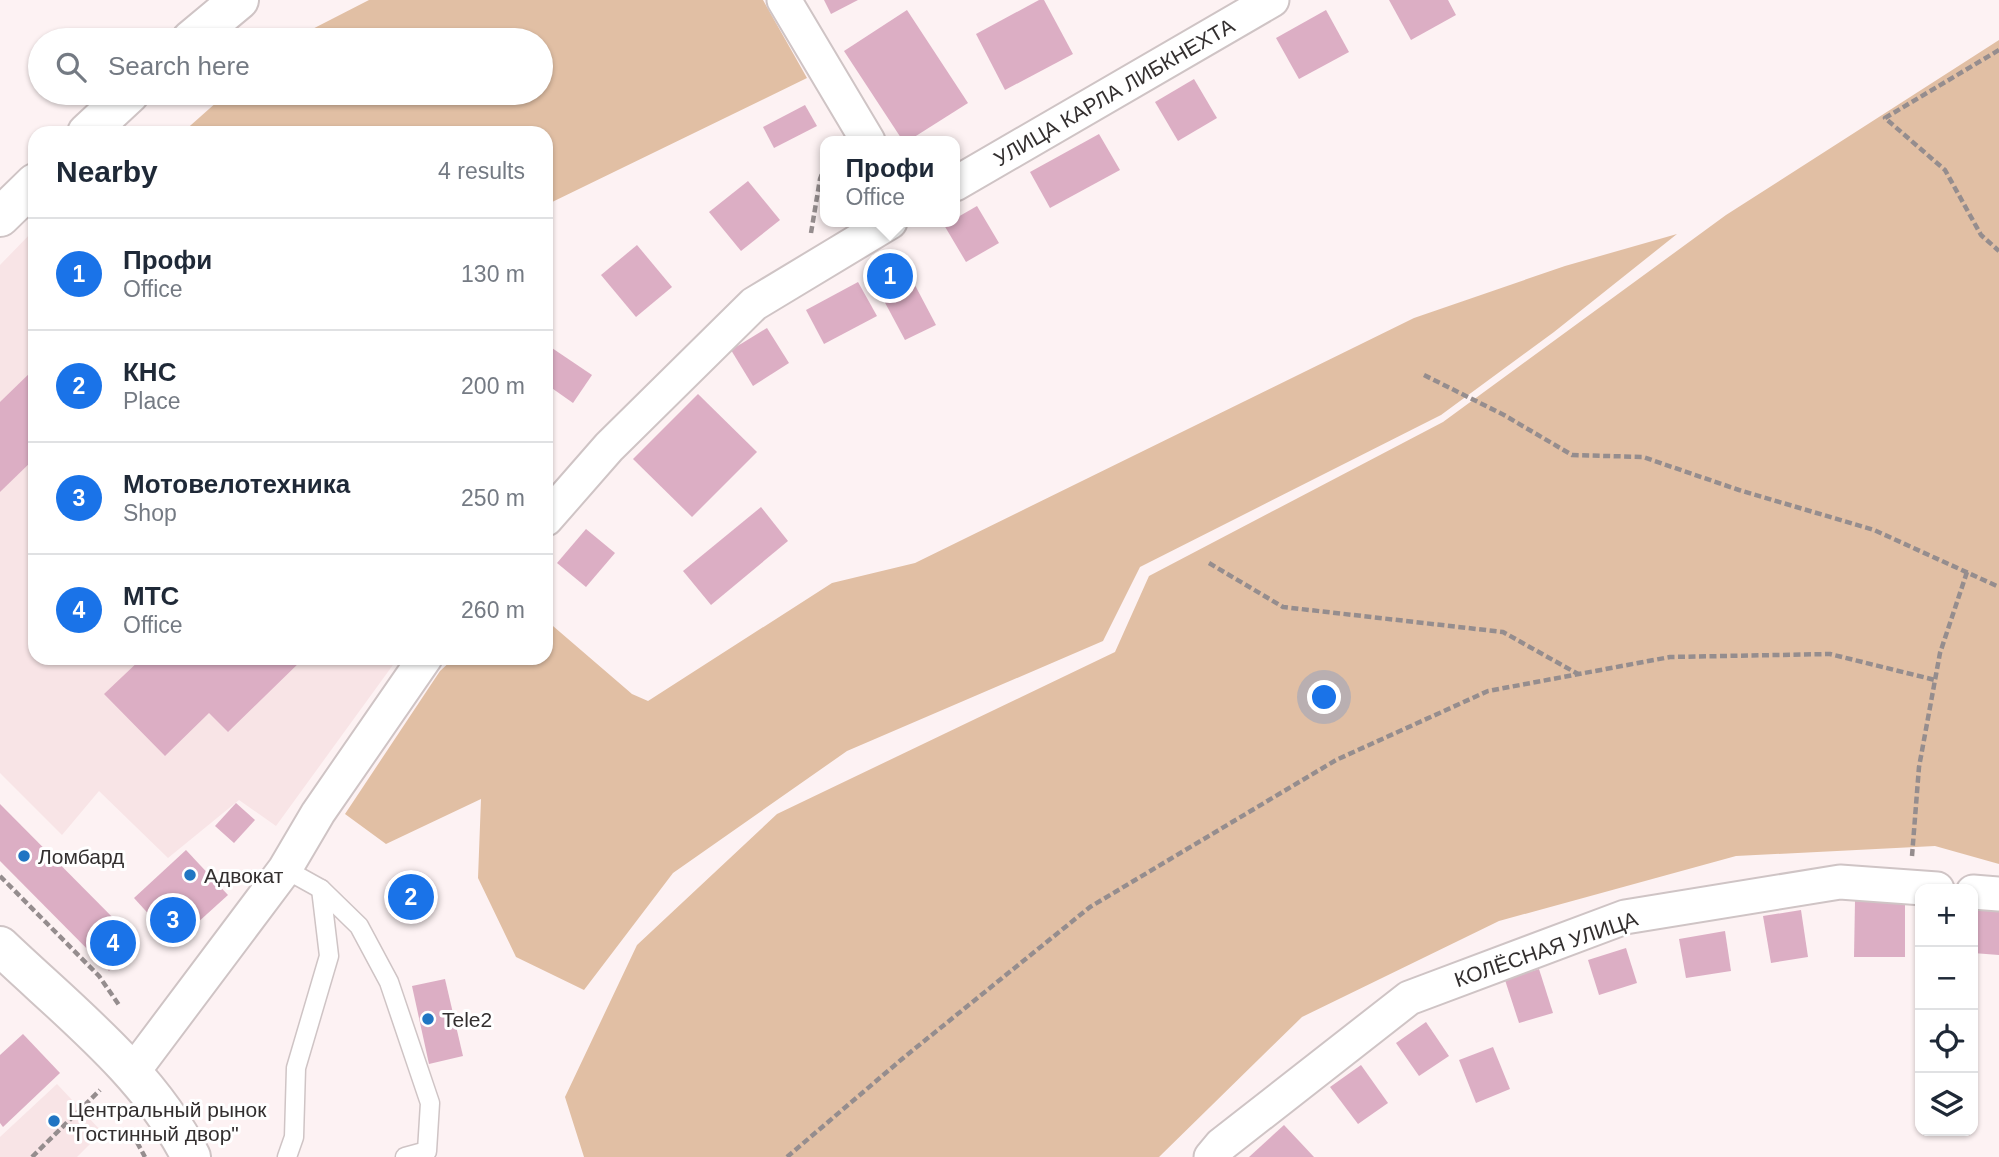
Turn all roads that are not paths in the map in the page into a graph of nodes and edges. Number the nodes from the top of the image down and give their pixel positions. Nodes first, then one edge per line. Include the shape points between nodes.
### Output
1 (239, 0) edge
2 (784, 0) edge
3 (1272, 0) edge
4 (205, 28) edge
5 (117, 105) edge
6 (95, 126) edge
7 (865, 136) edge
8 (960, 181) edge
9 (28, 190) edge
10 (0, 217) edge
11 (882, 227) edge
12 (553, 511) edge
13 (420, 665) edge
14 (285, 869) junction
15 (1915, 888) edge
16 (321, 889) junction
17 (1978, 892) edge
18 (1999, 894) edge
19 (0, 946) edge
20 (128, 1072) junction
21 (428, 1154) edge
22 (191, 1157) edge
23 (287, 1157) edge
24 (405, 1157) edge
25 (1210, 1157) edge

1 - 4 main road
2 - 7 street
3 - 8 street, УЛИЦА КАРЛА ЛИБКНЕХТА
5 - 6 main road
9 - 10 main road
11 - 12 street via 754,304 610,446
13 - 14 street
14 - 16 lane
14 - 20 street
15 - 25 street, КОЛЁСНАЯ УЛИЦА via 1840,883 1625,917 1409,998
16 - 21 lane via 359,926 389,982 430,1103
16 - 23 lane via 329,956 296,1068 294,1137
17 - 18 street
19 - 20 main road
20 - 22 main road via 159,1106
21 - 24 lane

